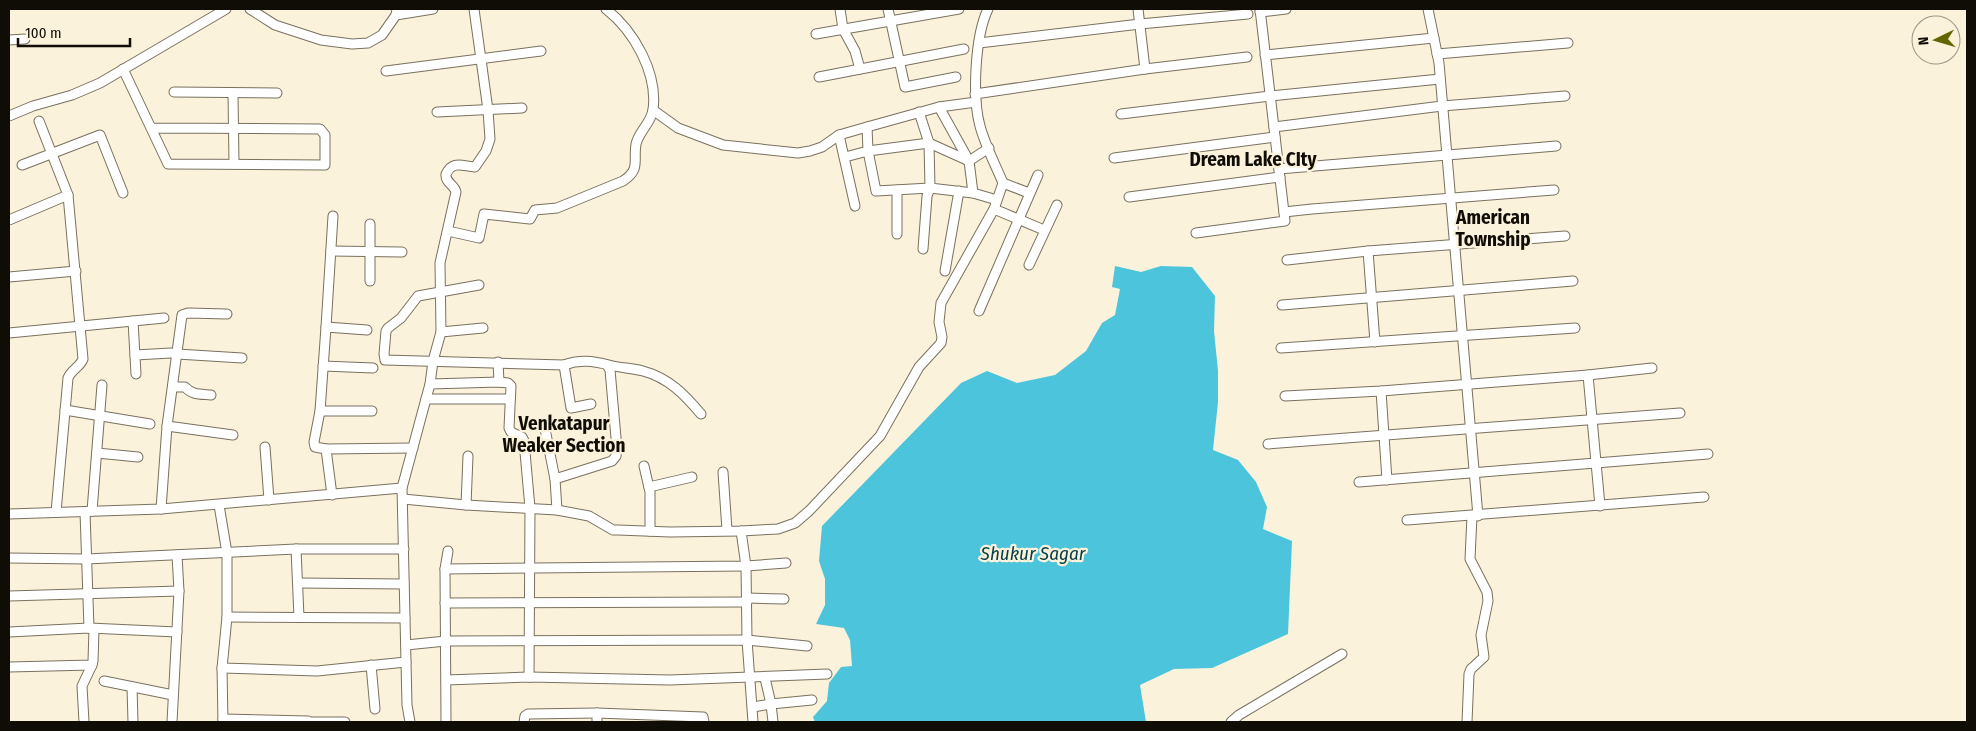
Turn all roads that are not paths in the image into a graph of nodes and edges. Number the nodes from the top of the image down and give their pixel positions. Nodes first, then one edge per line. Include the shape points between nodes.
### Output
1 (226, 9) edge
2 (250, 9) edge
3 (433, 9) edge
4 (474, 9) edge
5 (606, 9) edge
6 (840, 9) edge
7 (888, 9) edge
8 (958, 9) edge
9 (988, 9) edge
10 (1138, 9) edge
11 (1286, 9) edge
12 (1428, 9) edge
13 (1260, 10) edge
14 (397, 12) edge
15 (1248, 14) dead end
16 (890, 20) junction
17 (1140, 24) junction
18 (843, 29) junction
19 (816, 34) dead end
20 (1434, 38) junction
21 (25, 39) dead end
22 (9, 40) edge
23 (979, 43) junction
24 (1568, 43) dead end
25 (964, 49) dead end
26 (541, 51) dead end
27 (1437, 54) junction
28 (1265, 55) junction
29 (1247, 57) dead end
30 (481, 59) junction
31 (898, 61) junction
32 (1145, 68) junction
33 (123, 69) junction
34 (860, 69) junction
35 (386, 71) dead end
36 (819, 76) dead end
37 (956, 77) dead end
38 (1440, 79) junction
39 (174, 92) dead end
40 (233, 93) junction
41 (277, 93) dead end
42 (1270, 96) junction
43 (1565, 96) dead end
44 (976, 98) junction
45 (1442, 106) junction
46 (939, 107) junction
47 (522, 108) dead end
48 (488, 110) junction
49 (653, 110) junction
50 (437, 112) dead end
51 (919, 112) junction
52 (1121, 114) dead end
53 (9, 116) edge
54 (39, 121) dead end
55 (867, 127) junction
56 (151, 128) junction
57 (234, 128) junction
58 (1274, 132) junction
59 (839, 135) junction
60 (929, 143) junction
61 (1556, 146) dead end
62 (989, 148) junction
63 (868, 151) junction
64 (53, 154) junction
65 (1447, 154) junction
66 (845, 157) junction
67 (1114, 158) dead end
68 (969, 161) junction
69 (234, 164) junction
70 (22, 165) dead end
71 (1279, 173) junction
72 (1038, 176) dead end
73 (1003, 183) junction
74 (930, 188) junction
75 (898, 190) junction
76 (1554, 190) dead end
77 (959, 191) junction
78 (123, 193) dead end
79 (973, 193) junction
80 (1029, 193) junction
81 (68, 195) junction
82 (1129, 197) dead end
83 (1450, 199) junction
84 (996, 205) junction
85 (1057, 205) dead end
86 (855, 206) dead end
87 (1284, 212) junction
88 (333, 216) dead end
89 (9, 220) edge
90 (1020, 220) junction
91 (370, 224) dead end
92 (1044, 230) junction
93 (448, 231) junction
94 (1196, 233) dead end
95 (897, 234) dead end
96 (1565, 236) dead end
97 (1454, 244) junction
98 (923, 249) dead end
99 (331, 251) junction
100 (1368, 251) junction
101 (369, 252) junction
102 (402, 252) dead end
103 (1286, 260) dead end
104 (1029, 265) dead end
105 (76, 271) junction
106 (945, 271) dead end
107 (9, 277) edge
108 (1573, 280) dead end
109 (370, 282) dead end
110 (478, 285) dead end
111 (1458, 290) junction
112 (440, 292) junction
113 (1372, 297) junction
114 (1282, 305) dead end
115 (979, 311) dead end
116 (227, 314) dead end
117 (164, 318) dead end
118 (133, 321) junction
119 (80, 326) junction
120 (326, 327) junction
121 (483, 328) dead end
122 (1575, 328) dead end
123 (367, 330) dead end
124 (441, 332) junction
125 (9, 333) edge
126 (1462, 336) junction
127 (1375, 342) junction
128 (1281, 348) dead end
129 (174, 354) junction
130 (135, 355) junction
131 (242, 358) dead end
132 (433, 361) junction
133 (498, 362) junction
134 (564, 365) junction
135 (608, 365) junction
136 (323, 366) junction
137 (373, 368) dead end
138 (1652, 368) dead end
139 (136, 374) dead end
140 (1588, 375) junction
141 (498, 382) junction
142 (430, 384) junction
143 (1466, 384) junction
144 (102, 385) dead end
145 (173, 387) junction
146 (1381, 391) junction
147 (211, 395) dead end
148 (1285, 396) dead end
149 (510, 399) junction
150 (426, 400) junction
151 (591, 404) dead end
152 (65, 410) junction
153 (320, 411) junction
154 (372, 411) dead end
155 (1680, 413) dead end
156 (701, 414) dead end
157 (100, 417) junction
158 (1593, 420) junction
159 (150, 424) dead end
160 (544, 424) dead end
161 (167, 426) junction
162 (1470, 428) junction
163 (233, 435) dead end
164 (1385, 436) junction
165 (1268, 444) dead end
166 (265, 447) dead end
167 (413, 448) junction
168 (326, 449) junction
169 (97, 453) junction
170 (1708, 454) dead end
171 (468, 456) dead end
172 (138, 457) dead end
173 (1596, 464) junction
174 (644, 466) dead end
175 (723, 472) dead end
176 (1474, 474) junction
177 (692, 477) dead end
178 (555, 479) junction
179 (1387, 480) junction
180 (1359, 482) dead end
181 (649, 487) junction
182 (402, 488) junction
183 (332, 494) junction
184 (1704, 497) dead end
185 (403, 499) junction
186 (269, 500) junction
187 (219, 505) junction
188 (466, 505) junction
189 (1600, 506) junction
190 (530, 508) junction
191 (161, 509) junction
192 (557, 510) junction
193 (56, 512) junction
194 (89, 512) junction
195 (9, 514) edge
196 (1475, 516) junction
197 (1407, 520) dead end
198 (727, 530) junction
199 (741, 531) junction
200 (650, 532) junction
201 (296, 549) junction
202 (404, 549) junction
203 (448, 552) dead end
204 (227, 553) junction
205 (177, 555) junction
206 (9, 558) edge
207 (86, 559) junction
208 (786, 563) dead end
209 (746, 566) junction
210 (528, 568) junction
211 (445, 569) junction
212 (298, 583) junction
213 (404, 584) junction
214 (179, 591) junction
215 (88, 594) junction
216 (9, 596) edge
217 (784, 599) dead end
218 (747, 600) junction
219 (445, 603) junction
220 (528, 603) junction
221 (299, 617) junction
222 (227, 618) junction
223 (405, 618) junction
224 (91, 629) junction
225 (9, 632) edge
226 (177, 632) junction
227 (747, 640) junction
228 (446, 641) junction
229 (528, 641) junction
230 (406, 644) junction
231 (807, 646) dead end
232 (1342, 654) dead end
233 (406, 662) junction
234 (92, 665) junction
235 (371, 666) junction
236 (9, 667) edge
237 (222, 668) junction
238 (826, 674) dead end
239 (528, 677) junction
240 (750, 678) junction
241 (765, 678) junction
242 (446, 680) junction
243 (104, 681) dead end
244 (132, 687) junction
245 (173, 696) junction
246 (812, 700) dead end
247 (771, 704) junction
248 (752, 707) junction
249 (375, 709) dead end
250 (597, 718) edge
251 (675, 719) edge
252 (223, 721) edge
253 (84, 722) edge
254 (132, 722) edge
255 (172, 722) edge
256 (308, 722) edge
257 (345, 722) edge
258 (410, 722) edge
259 (446, 722) edge
260 (524, 722) edge
261 (704, 722) edge
262 (754, 722) edge
263 (773, 722) edge
264 (1232, 722) edge
265 (1468, 722) edge

1 - 33 street
2 - 14 street via 275,25 321,40 352,44 368,44 382,35
3 - 14 street
4 - 30 street
5 - 49 street via 633,38 641,54 652,83
6 - 18 street
7 - 16 street
8 - 16 street
9 - 23 street via 982,21
10 - 17 street
11 - 13 street
12 - 20 street
13 - 28 street
15 - 17 street
16 - 18 street
16 - 31 street
17 - 23 street
17 - 32 street
18 - 19 street
18 - 34 street via 855,50
20 - 27 street
20 - 28 street
21 - 22 street
23 - 44 street
24 - 27 street
25 - 31 street
26 - 30 street
27 - 38 street
28 - 42 street
29 - 32 street
30 - 35 street
30 - 48 street
31 - 34 street
31 - 37 street via 905,87
32 - 44 street
33 - 53 street via 100,83
33 - 56 street
34 - 36 street
38 - 42 street
38 - 45 street
39 - 40 street
40 - 41 street
40 - 57 street
42 - 52 street
42 - 58 street
43 - 45 street
44 - 46 street
44 - 62 street via 980,126
45 - 58 street
45 - 65 street
46 - 51 street
46 - 68 street
47 - 48 street
48 - 50 street
48 - 93 street via 490,139 478,165 455,164 446,174 456,192
49 - 59 street via 678,128 723,145 804,152 822,147
49 - 93 street via 636,144 635,169 623,181 557,208 535,210 528,220 484,214 479,238
51 - 55 street
51 - 60 street
54 - 64 street
55 - 59 street
55 - 63 street
56 - 57 street
56 - 69 street via 168,164
57 - 69 street
57 - 69 street via 320,129 325,135 325,165
58 - 67 street
58 - 71 street
59 - 66 street
60 - 63 street
60 - 68 street
60 - 74 street
61 - 65 street
62 - 68 street
62 - 73 street
63 - 66 street
63 - 75 street via 876,191
64 - 70 street
64 - 78 street via 100,135
64 - 81 street
65 - 71 street
65 - 83 street
66 - 86 street
68 - 79 street
71 - 82 street
71 - 87 street
72 - 80 street
73 - 80 street
73 - 84 street
74 - 75 street
74 - 77 street
74 - 98 street
75 - 95 street
76 - 83 street
77 - 79 street
77 - 106 street
79 - 84 street
80 - 90 street
81 - 89 street
81 - 105 street
83 - 87 street
83 - 97 street
84 - 90 street
84 - 199 street via 941,303 941,343 919,367 880,436 822,499 795,523 778,529
85 - 92 street
87 - 94 street via 1285,221
88 - 99 street
90 - 92 street
90 - 115 street
91 - 101 street
92 - 104 street
93 - 112 street via 440,263
96 - 97 street
97 - 100 street
97 - 111 street
99 - 101 street
99 - 120 street
100 - 103 street
100 - 113 street
101 - 102 street
101 - 109 street
105 - 107 street
105 - 119 street
108 - 111 street
110 - 112 street
111 - 113 street
111 - 126 street
112 - 124 street
112 - 132 street via 418,296 386,334 386,360
113 - 114 street
113 - 127 street
116 - 129 street via 182,315
117 - 118 street
118 - 119 street
118 - 130 street
119 - 125 street
119 - 152 street via 83,360 68,378
120 - 123 street
120 - 136 street
121 - 124 street
122 - 126 street
124 - 132 street
126 - 127 street
126 - 143 street
127 - 128 street
129 - 130 street
129 - 131 street
129 - 145 street
130 - 139 street
132 - 133 street
132 - 142 street
133 - 134 street
133 - 141 street
134 - 135 street via 584,360
134 - 151 street via 572,408
135 - 156 street via 644,371 663,379 684,393
135 - 178 street via 616,456 612,461
136 - 137 street
136 - 153 street
138 - 140 street
140 - 143 street
140 - 158 street
141 - 142 street
141 - 149 street via 510,384
142 - 150 street
143 - 146 street
143 - 162 street
144 - 157 street
145 - 147 street
145 - 161 street
146 - 148 street
146 - 164 street
149 - 150 street
149 - 190 street via 509,428 524,441
150 - 167 street
152 - 157 street
152 - 193 street
153 - 154 street
153 - 168 street via 315,447
155 - 158 street
157 - 159 street
157 - 169 street
158 - 162 street
158 - 173 street
160 - 178 street
161 - 163 street
161 - 191 street
162 - 164 street
162 - 176 street
164 - 165 street
164 - 179 street
166 - 186 street
167 - 168 street
167 - 182 street
168 - 183 street
169 - 172 street
169 - 194 street
170 - 173 street
171 - 188 street
173 - 176 street
173 - 189 street
174 - 181 street
175 - 198 street
176 - 179 street
176 - 196 street
177 - 181 street
178 - 192 street
179 - 180 street
181 - 200 street
182 - 183 street
182 - 185 street
183 - 186 street
184 - 189 street
185 - 188 street
185 - 202 street
186 - 187 street
187 - 191 street
187 - 204 street
188 - 190 street
189 - 196 street
190 - 192 street
190 - 210 street
191 - 194 street
192 - 200 street via 589,516 613,530
193 - 194 street
193 - 195 street
194 - 207 street
196 - 197 street
196 - 265 street via 1470,558 1488,601 1481,635 1484,657 1469,674
198 - 199 street
198 - 200 street
199 - 209 street
201 - 202 street
201 - 204 street
201 - 212 street
202 - 213 street
203 - 211 street
204 - 205 street
204 - 222 street
205 - 207 street
205 - 214 street
206 - 207 street
207 - 215 street
208 - 209 street
209 - 210 street
209 - 218 street
210 - 211 street
210 - 220 street
211 - 219 street
212 - 213 street
212 - 221 street
213 - 223 street
214 - 215 street
214 - 226 street
215 - 216 street
215 - 224 street
217 - 218 street
218 - 220 street
218 - 227 street
219 - 220 street
219 - 228 street
220 - 229 street
221 - 222 street
221 - 223 street
222 - 237 street
223 - 230 street
224 - 225 street
224 - 226 street
224 - 234 street
226 - 245 street
227 - 229 street
227 - 231 street
227 - 240 street
228 - 229 street
228 - 230 street
228 - 242 street
229 - 239 street
230 - 233 street
232 - 264 street
233 - 235 street
233 - 258 street
234 - 236 street
234 - 253 street via 82,686
235 - 237 street via 318,671
235 - 249 street
237 - 252 street
238 - 241 street
239 - 240 street
239 - 242 street
240 - 241 street
240 - 248 street
241 - 247 street
242 - 259 street
243 - 244 street
244 - 245 street
244 - 254 street
245 - 255 street
246 - 247 street
247 - 248 street
247 - 263 street
248 - 262 street
250 - 251 street
250 - 260 street via 528,714
251 - 261 street via 704,717
252 - 256 street
256 - 257 street

